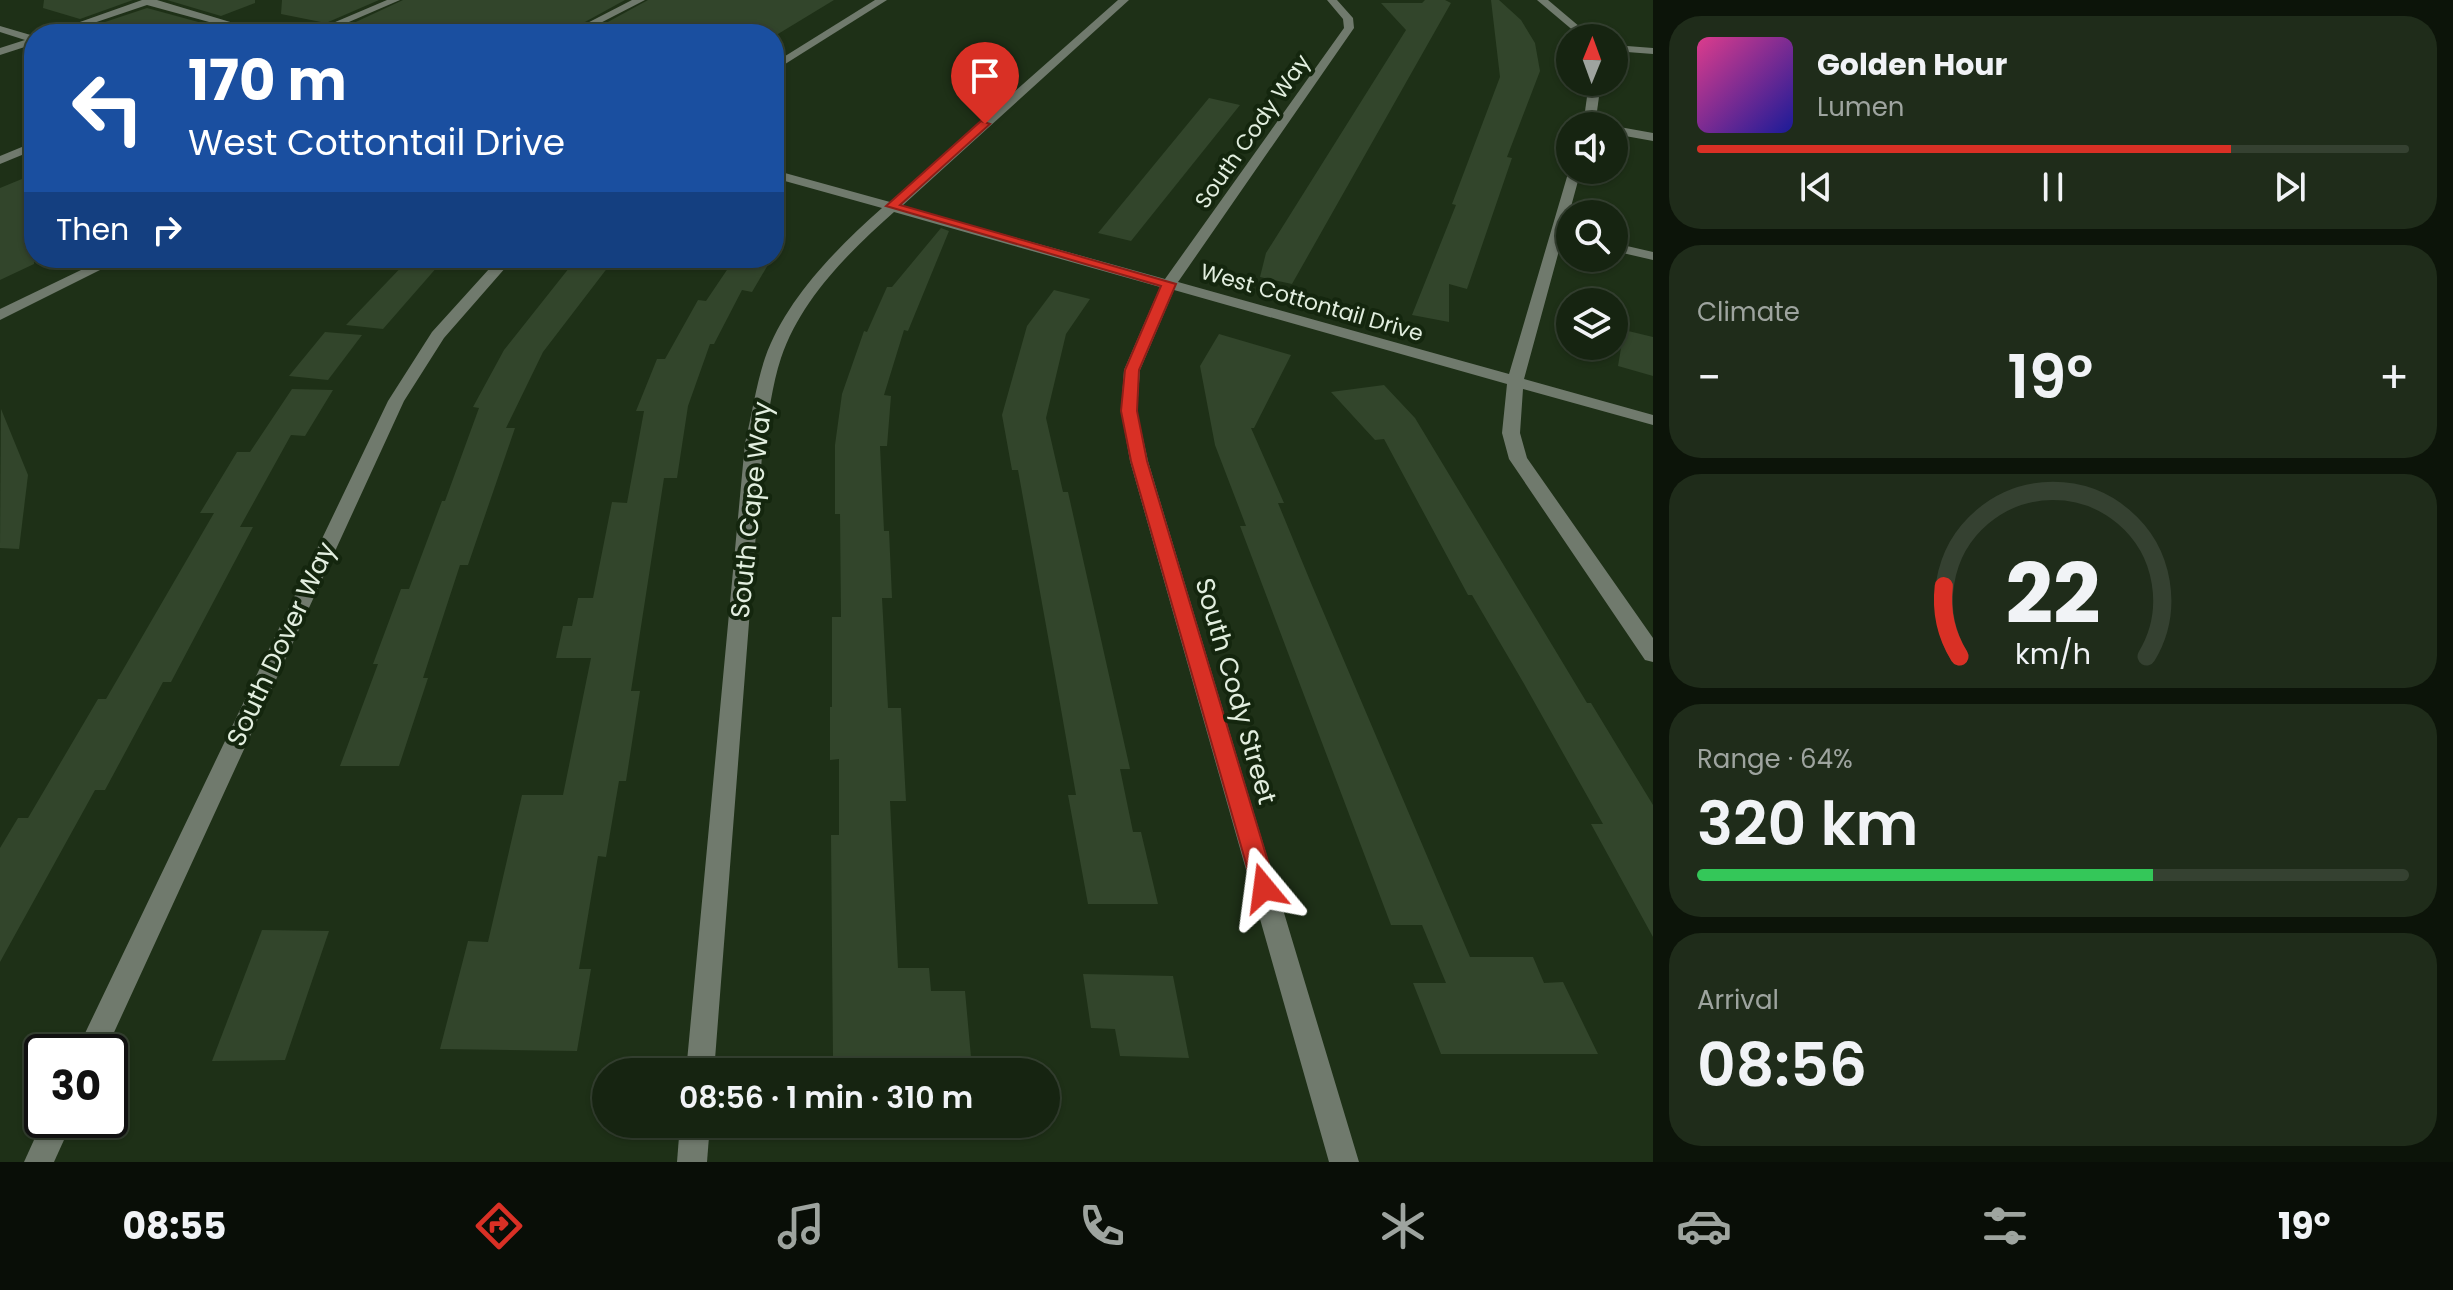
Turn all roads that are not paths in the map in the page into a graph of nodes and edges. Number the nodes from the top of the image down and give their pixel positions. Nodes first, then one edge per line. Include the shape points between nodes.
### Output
1 (395, 0) edge
2 (640, 0) edge
3 (882, 0) edge
4 (1124, 0) edge
5 (1332, 0) edge
6 (1542, 0) edge
7 (149, 1) edge
8 (81, 24) edge
9 (230, 24) edge
10 (336, 24) edge
11 (591, 24) edge
12 (1571, 24) edge
13 (0, 29) edge
14 (24, 37) edge
15 (24, 44) edge
16 (1628, 49) edge
17 (1653, 51) edge
18 (0, 52) edge
19 (784, 62) edge
20 (1628, 133) edge
21 (1653, 137) edge
22 (24, 150) edge
23 (0, 160) edge
24 (784, 177) edge
25 (892, 206) junction
26 (1628, 250) edge
27 (1653, 256) edge
28 (1556, 257) edge
29 (96, 268) edge
30 (498, 268) edge
31 (1169, 284) junction
32 (0, 315) edge
33 (1515, 382) junction
34 (1653, 420) edge
35 (1653, 654) edge
36 (98, 1034) edge
37 (701, 1058) edge
38 (50, 1138) edge
39 (694, 1138) edge
40 (39, 1162) edge
41 (692, 1162) edge
42 (1344, 1162) edge

1 - 10 street
2 - 11 street
3 - 19 street
4 - 25 street, South Cape Way
5 - 31 street, South Cody Way via 1348,18 1349,28
6 - 12 street
7 - 8 street
7 - 9 street
13 - 14 street
15 - 18 street
16 - 17 street
20 - 21 street
22 - 23 street
24 - 25 street, West Cottontail Drive
25 - 31 street, West Cottontail Drive
25 - 37 street, South Cape Way via 805,298 782,338 763,394 754,443
26 - 27 street
28 - 33 street
29 - 32 street
30 - 36 street, South Dover Way via 438,335 396,401
31 - 33 street, West Cottontail Drive
31 - 42 street, South Cody Street via 1132,370 1132,429
33 - 34 street, West Cottontail Drive
33 - 35 street via 1511,433 1518,459
38 - 40 street
39 - 41 street

